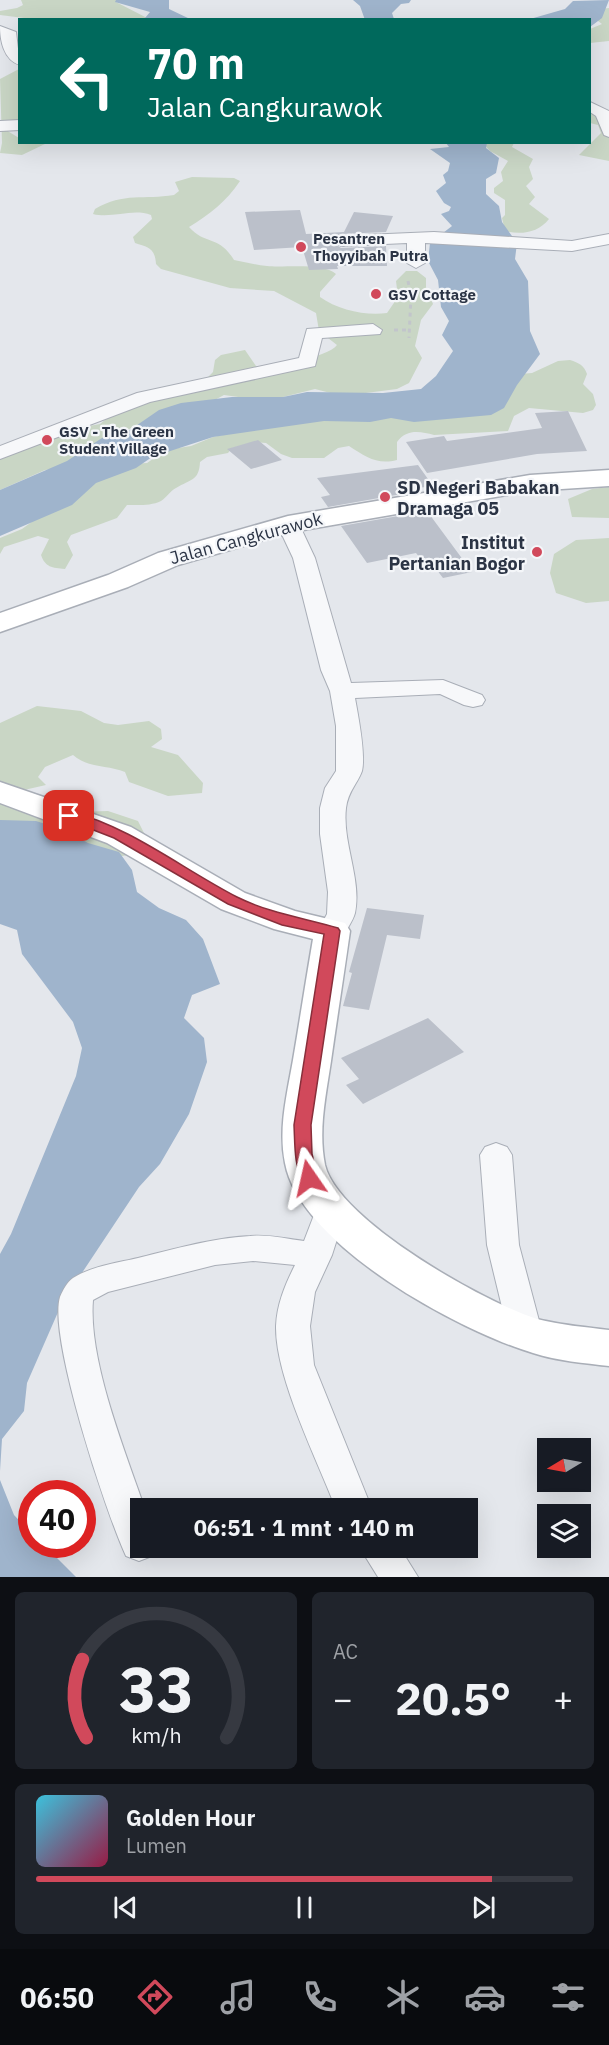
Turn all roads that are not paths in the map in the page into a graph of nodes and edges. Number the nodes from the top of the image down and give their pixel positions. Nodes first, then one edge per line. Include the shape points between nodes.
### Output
1 (0, 30) edge
2 (18, 59) edge
3 (591, 107) edge
4 (18, 125) edge
5 (0, 126) edge
6 (609, 132) edge
7 (416, 239) junction
8 (609, 239) edge
9 (341, 241) dead end
10 (412, 270) road end
11 (373, 330) dead end
12 (0, 453) edge
13 (609, 478) edge
14 (288, 524) junction
15 (0, 623) edge
16 (342, 691) junction
17 (473, 700) dead end
18 (0, 792) edge
19 (332, 931) junction
20 (496, 1155) dead end
21 (330, 1211) junction
22 (316, 1255) junction
23 (525, 1332) junction
24 (609, 1348) edge
25 (350, 1498) edge
26 (130, 1517) edge
27 (387, 1558) edge
28 (399, 1577) edge

1 - 2 street via 9,32 9,48
3 - 6 street via 603,113
4 - 5 street
7 - 8 street via 578,246
7 - 9 street
7 - 10 street
11 - 12 street via 314,333 308,362 144,397
13 - 14 street, Jalan Cangkurawok via 530,483
14 - 15 street, Jalan Cangkurawok via 168,559
14 - 16 street via 304,558
16 - 17 street via 443,687
16 - 19 street via 350,758 349,771 338,788 333,808 342,892 341,914
18 - 19 street via 119,834 233,901 287,921
19 - 21 street via 302,1125 309,1178
20 - 23 street via 496,1192 504,1253
21 - 22 street
21 - 23 street via 396,1264 466,1305
22 - 25 street via 298,1292 293,1326 297,1365
22 - 26 street via 253,1248 215,1252 102,1280 77,1295 74,1306 78,1334 97,1420
23 - 24 street
27 - 28 street

